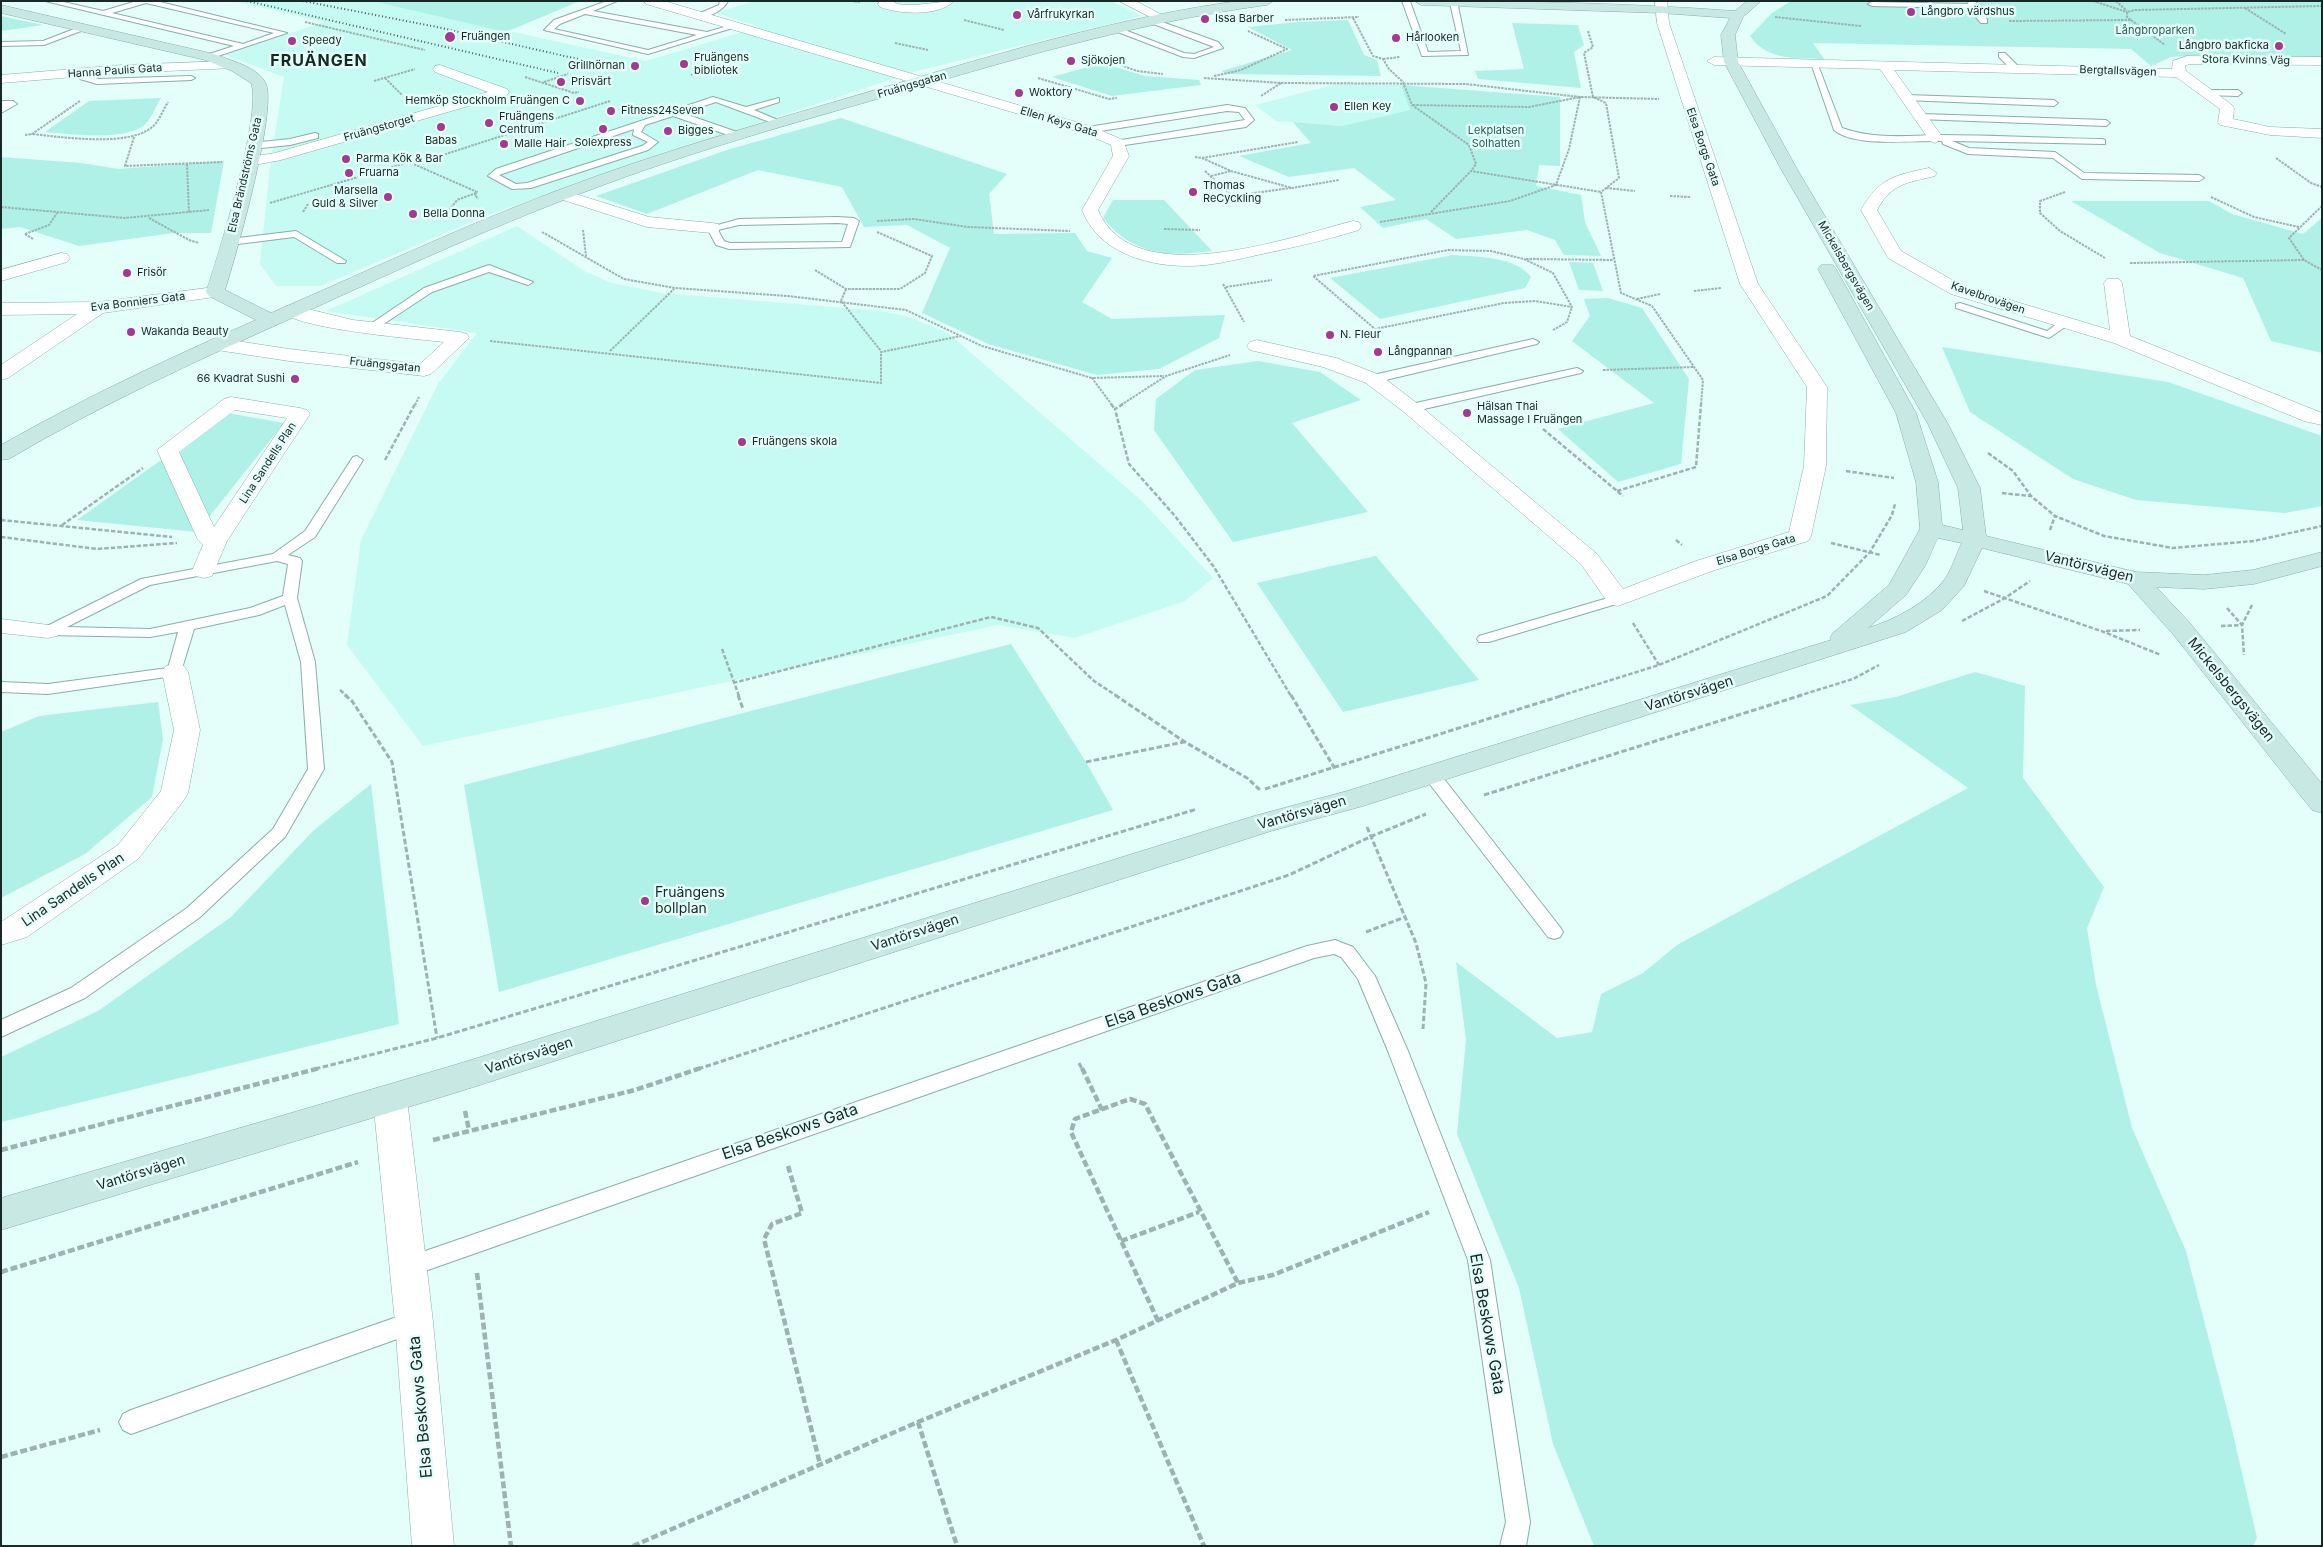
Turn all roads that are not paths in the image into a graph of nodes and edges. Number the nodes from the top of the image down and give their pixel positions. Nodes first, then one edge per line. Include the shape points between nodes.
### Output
1 (48, 1) edge
2 (614, 1) edge
3 (650, 1) edge
4 (724, 1) edge
5 (887, 1) edge
6 (948, 1) edge
7 (1125, 1) edge
8 (1267, 1) edge
9 (1406, 1) edge
10 (1421, 1) edge
11 (1755, 1) edge
12 (90, 3) dead end
13 (1454, 3) junction
14 (1971, 3) edge
15 (1872, 4) dead end
16 (1661, 5) edge
17 (75, 8) junction
18 (1, 9) edge
19 (1728, 10) edge
20 (584, 12) junction
21 (105, 13) junction
22 (702, 16) junction
23 (571, 17) junction
24 (40, 18) junction
25 (1156, 19) junction
26 (1984, 21) road end
27 (557, 22) junction
28 (575, 26) dead end
29 (735, 26) junction
30 (85, 28) junction
31 (1114, 29) junction
32 (637, 31) dead end
33 (708, 34) junction
34 (666, 37) dead end
35 (685, 41) junction
36 (649, 42) dead end
37 (1, 44) edge
38 (243, 46) junction
39 (668, 46) junction
40 (2002, 55) dead end
41 (209, 57) junction
42 (2322, 61) edge
43 (1722, 62) junction
44 (230, 65) junction
45 (1814, 65) junction
46 (1885, 66) junction
47 (2015, 68) junction
48 (440, 69) road end
49 (88, 72) junction
50 (2179, 73) junction
51 (191, 78) dead end
52 (1, 79) edge
53 (921, 82) junction
54 (2207, 93) junction
55 (2238, 93) dead end
56 (1907, 98) junction
57 (776, 100) dead end
58 (2054, 103) dead end
59 (1, 104) edge
60 (1, 110) edge
61 (747, 110) junction
62 (676, 114) junction
63 (1921, 117) junction
64 (781, 122) junction
65 (2106, 123) dead end
66 (641, 125) junction
67 (1088, 130) junction
68 (2322, 134) edge
69 (738, 135) junction
70 (315, 136) dead end
71 (1935, 138) junction
72 (2102, 142) dead end
73 (1118, 143) junction
74 (251, 154) junction
75 (1929, 173) dead end
76 (2199, 178) dead end
77 (563, 195) junction
78 (1353, 226) road end
79 (712, 228) junction
80 (1810, 240) dead end
81 (229, 247) junction
82 (1820, 257) dead end
83 (61, 258) dead end
84 (341, 260) dead end
85 (1, 276) edge
86 (528, 282) dead end
87 (2112, 283) road end
88 (215, 292) junction
89 (1960, 306) dead end
90 (98, 308) junction
91 (1, 309) edge
92 (291, 311) junction
93 (271, 320) junction
94 (2065, 323) junction
95 (369, 329) junction
96 (2121, 339) junction
97 (1533, 342) road end
98 (217, 344) junction
99 (1257, 346) road end
100 (1577, 371) road end
101 (1, 374) edge
102 (1373, 379) junction
103 (1411, 408) junction
104 (2322, 419) edge
105 (1, 454) edge
106 (357, 460) dead end
107 (1931, 529) junction
108 (1975, 539) junction
109 (209, 540) road end
110 (277, 557) junction
111 (2322, 559) edge
112 (204, 571) junction
113 (2136, 579) junction
114 (290, 598) junction
115 (1618, 599) junction
116 (1, 626) edge
117 (188, 626) junction
118 (48, 632) junction
119 (1484, 639) dead end
120 (1828, 649) junction
121 (176, 672) junction
122 (1, 686) edge
123 (1431, 774) junction
124 (2322, 804) edge
125 (1554, 932) dead end
126 (1, 934) edge
127 (1, 1028) edge
128 (390, 1099) junction
129 (1, 1214) edge
130 (408, 1268) junction
131 (414, 1322) junction
132 (131, 1422) road end
133 (433, 1546) edge
134 (1513, 1546) edge

1 - 17 lane
2 - 20 lane
3 - 22 street, Ellen Keys Gata
4 - 22 lane via 722,6
5 - 6 street via 884,4 907,11
7 - 25 street
8 - 25 street, Fruängsgatan
9 - 13 lane via 1425,54 1444,55 1465,53
10 - 13 street
11 - 19 street, Mickelsbergsvägen
12 - 17 lane
13 - 16 street
14 - 15 lane
14 - 26 lane
16 - 19 street
16 - 115 street, Elsa Borgs Gata via 1663,23 1687,100 1749,284 1817,387 1816,466 1800,536 1704,566
17 - 21 lane
17 - 24 lane
18 - 24 street, Elsa Brändströms Gata
19 - 43 street, Mickelsbergsvägen via 1728,35
20 - 23 lane
20 - 33 lane
21 - 38 lane
21 - 38 lane via 146,2 283,33
22 - 29 street, Ellen Keys Gata
23 - 27 lane
23 - 32 lane
24 - 30 street, Elsa Brändströms Gata
25 - 31 street, Fruängsgatan
25 - 31 lane via 1219,48 1194,56 1183,55
27 - 28 lane
27 - 39 lane via 548,30 648,52
29 - 33 lane
29 - 53 street, Ellen Keys Gata
30 - 37 lane via 44,43
30 - 41 street, Elsa Brändströms Gata
31 - 53 street, Fruängsgatan
33 - 35 lane
34 - 35 lane
35 - 39 lane
36 - 39 lane
38 - 41 lane
40 - 47 lane
41 - 44 street, Elsa Brändströms Gata
42 - 50 street, Stora Kvinns Väg via 2187,60 2178,64
43 - 45 street, Bergtallsvägen
43 - 80 street, Mickelsbergsvägen
43 - 108 street, Mickelsbergsvägen via 1790,170 1938,424 1970,488
44 - 49 street, Hanna Paulis Gata
44 - 74 street, Elsa Brändströms Gata via 261,86
45 - 46 street, Bergtallsvägen
45 - 71 lane via 1838,130 1850,135 1918,140
46 - 47 street, Bergtallsvägen
46 - 56 street
47 - 50 street, Bergtallsvägen
48 - 74 street, Fruängstorget via 502,92 276,157
49 - 51 lane via 84,77 97,82
49 - 52 street, Hanna Paulis Gata
50 - 54 street
53 - 64 street, Fruängsgatan
53 - 67 street, Ellen Keys Gata
54 - 55 lane
54 - 68 street via 2227,108 2225,122 2270,131
56 - 58 lane
56 - 63 street
57 - 61 lane
59 - 60 lane via 13,104
61 - 62 lane via 716,100
61 - 64 lane
62 - 66 lane
62 - 69 lane
63 - 65 lane
63 - 71 street
64 - 69 street, Fruängsgatan
66 - 66 lane via 499,171 493,176 515,187 528,186 645,148 654,142 636,134
67 - 73 street, Ellen Keys Gata
67 - 73 lane via 1227,108 1242,110 1250,120 1246,124
69 - 77 street, Fruängsgatan
70 - 74 lane
71 - 72 lane
71 - 76 lane via 1968,151 2055,155 2082,176
73 - 78 street via 1121,156 1090,210 1092,221 1119,245 1147,255 1203,260 1318,238
74 - 81 street, Elsa Brändströms Gata
75 - 94 street, Kavelbrovägen via 1897,180 1878,192 1870,210 1894,254 1957,290
77 - 79 street via 647,222
77 - 92 street, Fruängsgatan
79 - 79 lane via 720,243 729,246 846,245 854,221 738,222
81 - 84 lane via 296,234
81 - 88 street, Elsa Brändströms Gata
82 - 107 street, Mickelsbergsvägen via 1906,413 1927,482
83 - 85 street
86 - 95 lane via 489,268 428,290
87 - 96 street
88 - 90 street, Eva Bonniers Gata
88 - 93 street
89 - 94 lane via 2048,335
90 - 91 street, Eva Bonniers Gata
90 - 101 street
92 - 93 street, Fruängsgatan
92 - 95 street
93 - 98 street, Fruängsgatan
94 - 96 street, Kavelbrovägen
95 - 98 street, Fruängsgatan via 460,338 424,370
96 - 104 street, Kavelbrovägen
97 - 102 lane
98 - 105 street, Fruängsgatan via 98,400
99 - 102 street via 1329,362
100 - 103 lane
102 - 103 street
103 - 115 street via 1589,559
106 - 110 lane via 310,534
107 - 108 street, Vantörsvägen
107 - 120 street, Vantörsvägen via 1898,590
108 - 113 street, Vantörsvägen
108 - 120 street, Vantörsvägen via 1956,581 1933,605 1898,627
109 - 112 street, Lina Sandells Plan via 168,450 231,403 300,414 216,541
110 - 112 lane
110 - 114 lane via 295,561
111 - 113 street, Vantörsvägen via 2254,577 2204,582
112 - 118 lane via 146,582
113 - 124 street, Mickelsbergsvägen via 2181,628
114 - 117 lane via 254,612
114 - 127 lane via 308,662 316,769 279,833 193,914 78,993
115 - 119 lane
116 - 118 street
117 - 118 lane via 150,633
117 - 121 lane, Lina Sandells Plan
120 - 123 street, Vantörsvägen
121 - 122 lane via 48,690
121 - 126 street, Lina Sandells Plan via 187,730 174,793 128,852 16,929
123 - 125 lane
123 - 128 street, Vantörsvägen via 1264,823
128 - 129 street, Vantörsvägen
128 - 130 street, Elsa Beskows Gata
130 - 131 street, Elsa Beskows Gata
130 - 134 lane, Elsa Beskows Gata via 1313,951 1335,947 1347,952 1366,976 1479,1260 1518,1522
131 - 132 lane
131 - 133 street, Elsa Beskows Gata

